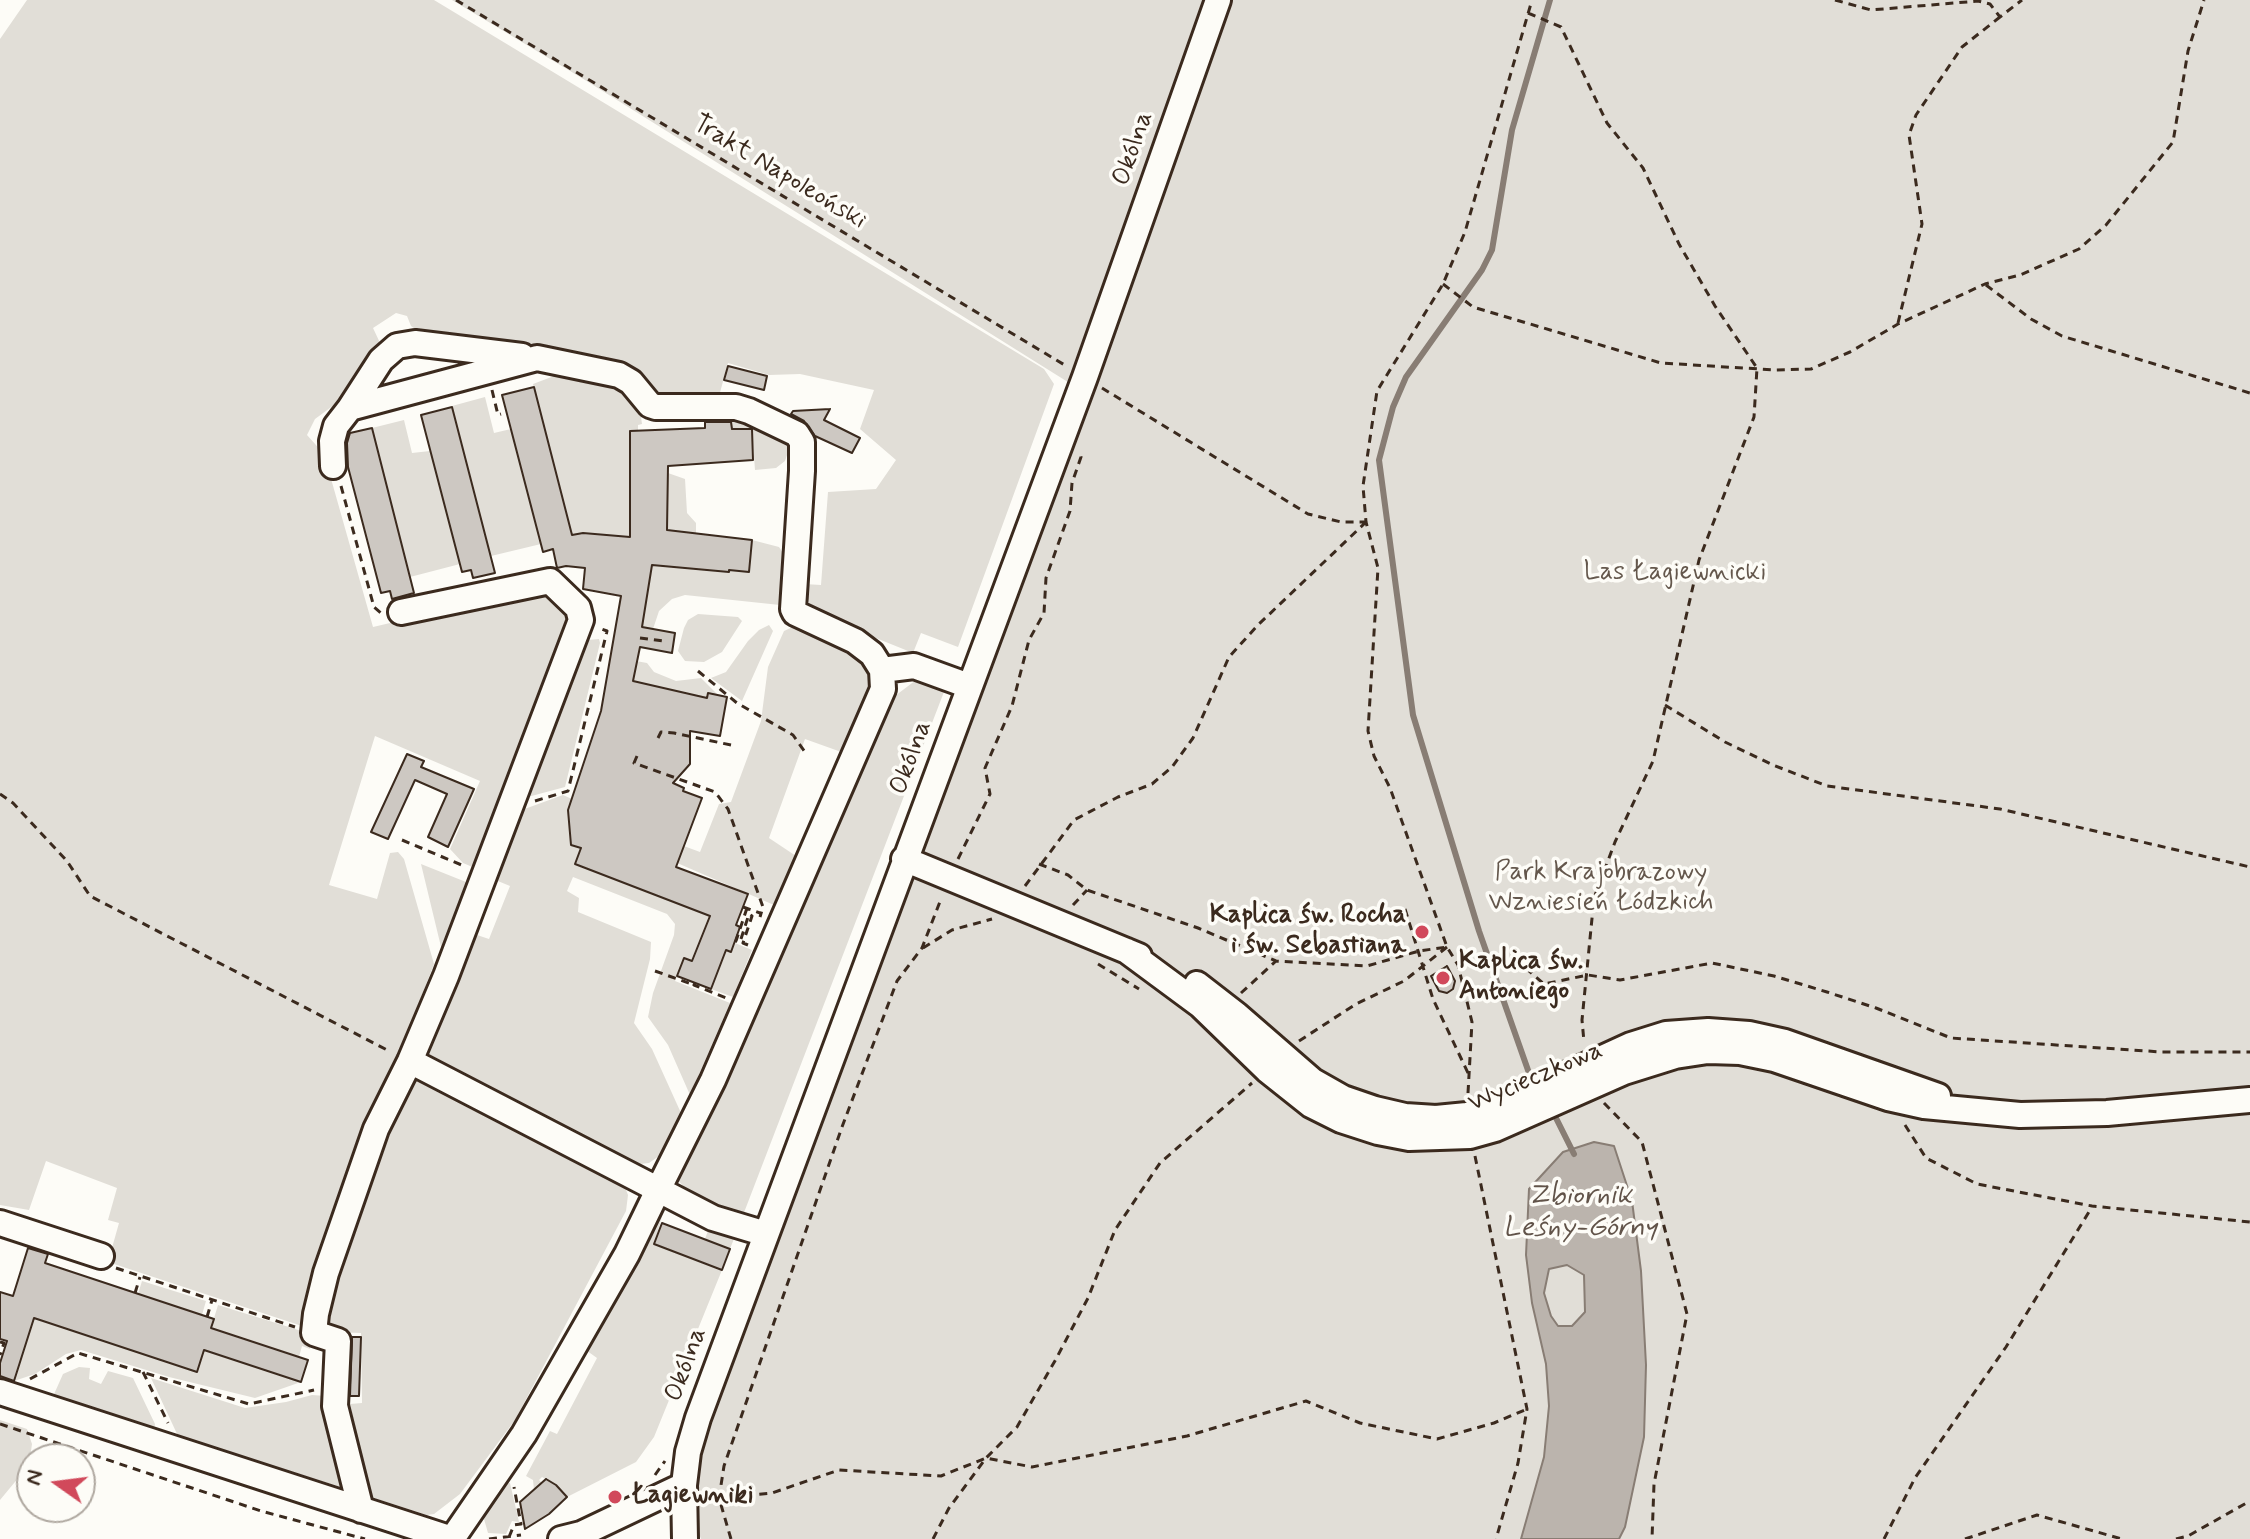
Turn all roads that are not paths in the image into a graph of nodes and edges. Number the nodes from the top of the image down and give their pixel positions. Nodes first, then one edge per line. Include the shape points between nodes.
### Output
1 (1218, 0) edge
2 (537, 358) junction
3 (350, 408) junction
4 (333, 466) road end
5 (401, 612) road end
6 (882, 670) junction
7 (969, 686) junction
8 (904, 859) junction
9 (410, 1061) junction
10 (1587, 1076) junction
11 (2250, 1100) edge
12 (1970, 1108) junction
13 (659, 1188) junction
14 (0, 1223) edge
15 (766, 1234) junction
16 (101, 1256) road end
17 (0, 1392) edge
18 (684, 1485) junction
19 (361, 1510) junction
20 (612, 1530) edge
21 (452, 1539) edge
22 (561, 1539) edge
23 (685, 1539) edge

1 - 7 street, Okólna
2 - 3 street
2 - 3 street via 415,343 397,346 381,360
2 - 6 street via 619,375 656,407 742,408 797,434 802,471 793,609 855,641
3 - 4 street via 336,426
5 - 9 street via 550,581 578,608 581,620
6 - 7 street via 914,666
6 - 13 street via 883,689 713,1080
7 - 8 street, Okólna
8 - 10 street, Wycieczkowa via 1127,951 1276,1063 1375,1109 1469,1126 1521,1097
8 - 15 street, Okólna
9 - 13 street
9 - 19 street via 376,1129 326,1273 314,1333 338,1341 335,1406
10 - 12 street, Wycieczkowa via 1624,1072 1675,1056 1740,1052 1888,1098
10 - 12 street, Wycieczkowa via 1631,1045 1666,1034 1749,1034
11 - 12 street, Wycieczkowa via 2058,1116
13 - 15 street via 713,1218
13 - 21 street via 524,1434
14 - 16 street
15 - 18 street, Okólna via 692,1434
17 - 19 street
18 - 20 street
18 - 23 street, Okólna
19 - 21 street
20 - 22 street

